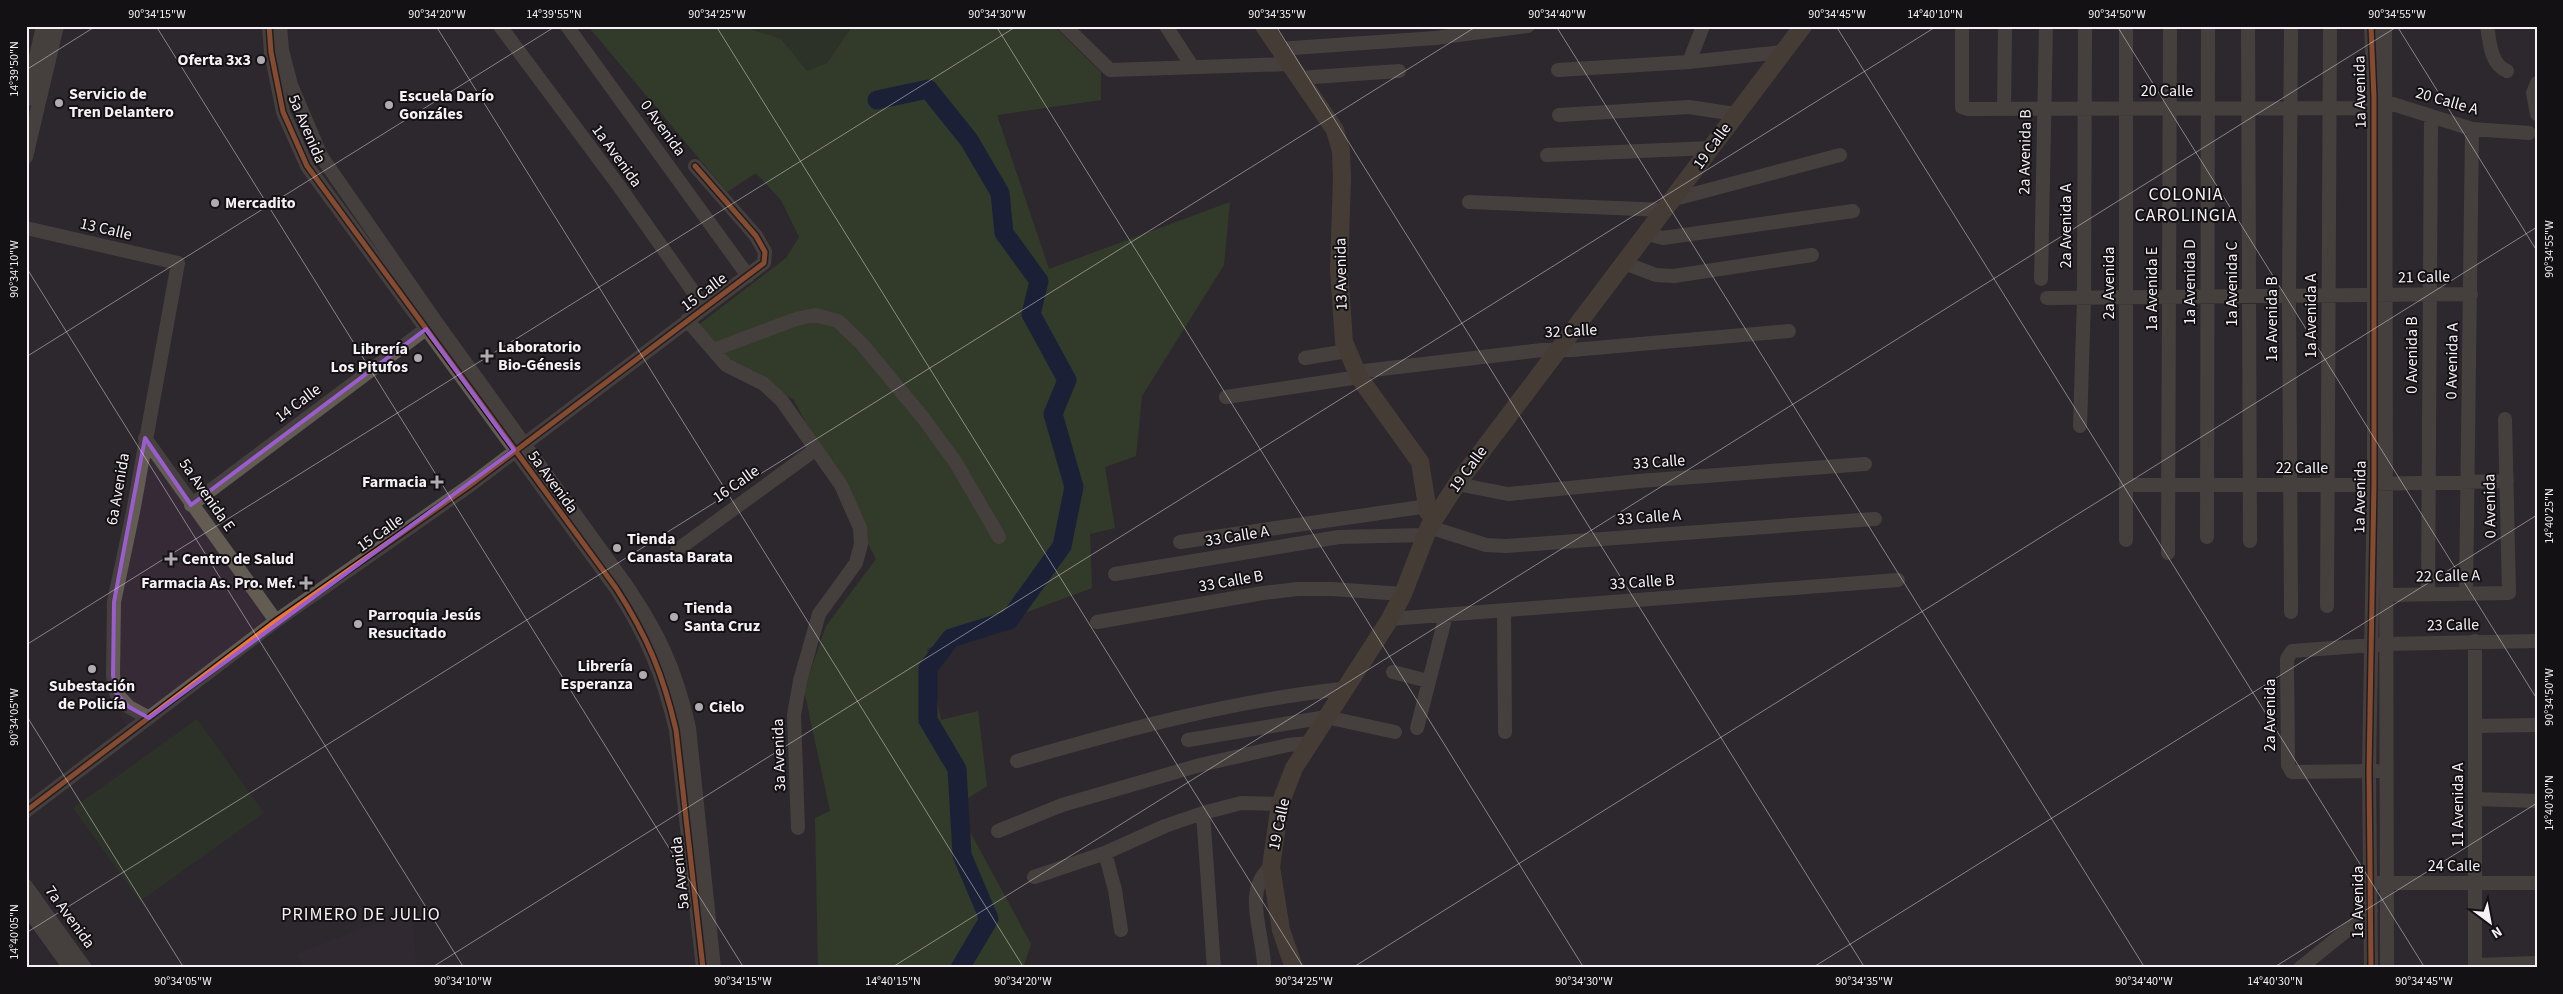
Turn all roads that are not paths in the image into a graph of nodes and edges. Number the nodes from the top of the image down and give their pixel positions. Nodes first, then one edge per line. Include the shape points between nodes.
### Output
1 (43, 26) edge
2 (57, 26) edge
3 (269, 26) edge
4 (280, 26) edge
5 (500, 26) edge
6 (567, 26) edge
7 (1065, 26) edge
8 (1166, 26) edge
9 (1264, 26) edge
10 (1528, 26) edge
11 (1703, 26) edge
12 (1803, 26) edge
13 (1962, 26) edge
14 (2005, 26) edge
15 (2046, 26) edge
16 (2085, 26) edge
17 (2126, 26) edge
18 (2170, 26) edge
19 (2208, 26) edge
20 (2248, 26) edge
21 (2291, 26) edge
22 (2330, 26) edge
23 (2371, 26) edge
24 (2385, 26) edge
25 (2487, 26) edge
26 (1432, 32) edge
27 (1279, 48) junction
28 (1783, 52) junction
29 (1689, 62) junction
30 (1192, 66) junction
31 (1558, 70) dead end
32 (1294, 71) junction
33 (1399, 71) dead end
34 (2507, 71) dead end
35 (2537, 83) edge
36 (30, 101) edge
37 (2378, 102) junction
38 (2248, 107) junction
39 (2004, 108) junction
40 (2042, 108) junction
41 (2084, 108) junction
42 (2125, 108) junction
43 (2170, 108) junction
44 (2208, 109) junction
45 (2292, 109) junction
46 (2330, 109) junction
47 (1735, 114) junction
48 (2537, 114) edge
49 (1559, 115) dead end
50 (2431, 117) junction
51 (2472, 129) junction
52 (2529, 133) dead end
53 (1711, 148) junction
54 (1547, 155) dead end
55 (1840, 155) dead end
56 (26, 157) edge
57 (695, 166) dead end
58 (1469, 202) dead end
59 (1668, 205) junction
60 (1853, 210) dead end
61 (26, 228) edge
62 (1647, 234) junction
63 (1812, 255) dead end
64 (178, 263) joint
65 (1624, 263) junction
66 (748, 276) junction
67 (2041, 279) dead end
68 (2430, 294) junction
69 (2471, 294) junction
70 (2329, 295) junction
71 (2380, 295) junction
72 (2207, 296) junction
73 (2250, 296) junction
74 (2288, 296) junction
75 (2126, 297) junction
76 (2169, 297) junction
77 (2046, 298) dead end
78 (2084, 298) junction
79 (704, 308) junction
80 (687, 320) junction
81 (426, 329) junction
82 (1789, 331) dead end
83 (713, 350) junction
84 (1347, 351) junction
85 (1556, 351) junction
86 (1305, 358) dead end
87 (1357, 374) junction
88 (1226, 397) dead end
89 (2505, 419) dead end
90 (2080, 426) dead end
91 (145, 438) junction
92 (519, 447) junction
93 (816, 449) junction
94 (1865, 464) dead end
95 (2507, 481) junction
96 (2468, 482) junction
97 (2429, 483) junction
98 (1457, 484) junction
99 (2380, 484) junction
100 (2126, 485) junction
101 (2169, 485) junction
102 (2207, 485) junction
103 (2250, 485) junction
104 (2290, 485) junction
105 (2328, 485) junction
106 (191, 505) junction
107 (1875, 519) dead end
108 (1429, 522) junction
109 (999, 537) dead end
110 (2206, 538) dead end
111 (2126, 540) dead end
112 (2250, 541) dead end
113 (1180, 542) dead end
114 (677, 550) dead end
115 (2168, 553) dead end
116 (1115, 574) dead end
117 (1898, 580) dead end
118 (2466, 593) junction
119 (2509, 593) joint
120 (1403, 594) junction
121 (2428, 594) junction
122 (2387, 595) junction
123 (2327, 606) dead end
124 (1504, 611) junction
125 (2291, 612) dead end
126 (1446, 615) junction
127 (1390, 619) junction
128 (276, 621) junction
129 (1097, 622) dead end
130 (2475, 641) junction
131 (2537, 641) edge
132 (2386, 644) junction
133 (2370, 646) junction
134 (2292, 651) joint
135 (1393, 672) dead end
136 (1428, 681) junction
137 (1342, 690) junction
138 (144, 714) junction
139 (1326, 717) junction
140 (2537, 725) edge
141 (2475, 726) junction
142 (1417, 728) dead end
143 (1395, 732) dead end
144 (1505, 732) dead end
145 (1188, 740) dead end
146 (1311, 743) junction
147 (1017, 761) dead end
148 (2387, 770) junction
149 (2368, 771) junction
150 (2475, 800) junction
151 (2537, 801) edge
152 (1280, 804) junction
153 (26, 811) edge
154 (1203, 813) junction
155 (798, 828) dead end
156 (998, 831) dead end
157 (1106, 853) junction
158 (1271, 867) junction
159 (1034, 877) dead end
160 (2370, 882) junction
161 (2387, 884) junction
162 (2475, 884) junction
163 (2537, 884) edge
164 (26, 886) edge
165 (26, 907) edge
166 (2370, 911) junction
167 (1121, 930) dead end
168 (2537, 963) edge
169 (2475, 967) edge
170 (70, 968) edge
171 (85, 968) edge
172 (703, 968) edge
173 (714, 968) edge
174 (1214, 968) edge
175 (1264, 968) edge
176 (1294, 968) edge
177 (2300, 968) edge
178 (2371, 968) edge
179 (2387, 968) edge

1 - 36 street
2 - 36 street
3 - 81 street, 5a Avenida via 282,112 307,166
4 - 92 street, 5a Avenida via 291,85 321,156
5 - 79 street, 1a Avenida via 619,186
6 - 66 street, 0 Avenida
7 - 30 street via 1110,70
8 - 30 street
9 - 27 main road, 13 Avenida
10 - 26 street
11 - 29 street
12 - 28 main road, 19 Calle
13 - 39 street, 20 Calle via 1962,107
14 - 39 street
15 - 40 street, 2a Avenida B
16 - 41 street, 2a Avenida A
17 - 42 street, 2a Avenida
18 - 43 street, 1a Avenida E
19 - 44 street, 1a Avenida D
20 - 38 street, 1a Avenida C
21 - 45 street, 1a Avenida B
22 - 46 street, 1a Avenida A
23 - 37 street, 1a Avenida
24 - 37 street, 1a Avenida
25 - 34 street via 2494,59 2499,68
26 - 27 street
27 - 32 main road, 13 Avenida
28 - 29 street
28 - 47 main road, 19 Calle
29 - 31 street
30 - 32 street
32 - 33 street
32 - 84 main road, 13 Avenida via 1335,130 1341,151 1339,270 1342,328
35 - 48 street via 2533,93
36 - 56 street
37 - 46 street, 20 Calle
37 - 50 street, 20 Calle A
37 - 71 street, 1a Avenida
38 - 44 street, 20 Calle
38 - 45 street, 20 Calle
38 - 73 street, 1a Avenida C
39 - 40 street, 20 Calle
40 - 41 street, 20 Calle
40 - 67 street, 2a Avenida B
41 - 42 street, 20 Calle
41 - 78 street, 2a Avenida A
42 - 43 street, 20 Calle
42 - 75 street, 2a Avenida
43 - 44 street, 20 Calle
43 - 76 street, 1a Avenida E
44 - 72 street, 1a Avenida D
45 - 46 street, 20 Calle
45 - 74 street, 1a Avenida B
46 - 70 street, 1a Avenida A
47 - 49 street via 1689,107
47 - 53 main road, 19 Calle
50 - 51 street, 20 Calle A
50 - 68 street, 0 Avenida B
51 - 52 street, 20 Calle A
51 - 69 street, 0 Avenida A
53 - 54 street
53 - 59 main road, 19 Calle
55 - 59 street
57 - 66 street, 15 Calle via 756,236 765,252 764,263
58 - 59 street
59 - 62 main road, 19 Calle
60 - 62 street via 1663,238
61 - 64 street, 13 Calle
62 - 65 main road, 19 Calle
63 - 65 street via 1674,276 1656,275
64 - 91 street, 6a Avenida
65 - 85 main road, 19 Calle
66 - 79 street, 15 Calle
68 - 69 street, 21 Calle
68 - 71 street, 21 Calle
68 - 97 street, 0 Avenida B
69 - 96 street, 0 Avenida A
70 - 71 street, 21 Calle
70 - 74 street, 21 Calle
70 - 105 street, 1a Avenida A
71 - 99 street, 1a Avenida
72 - 73 street, 21 Calle
72 - 76 street, 21 Calle
72 - 102 street, 1a Avenida D
73 - 74 street, 21 Calle
73 - 103 street, 1a Avenida C
74 - 104 street, 1a Avenida B
75 - 76 street, 21 Calle
75 - 78 street, 21 Calle
75 - 100 street, 2a Avenida
76 - 101 street, 1a Avenida E
77 - 78 street, 21 Calle
78 - 90 street, 2a Avenida A
79 - 80 street, 15 Calle
80 - 83 street
80 - 92 street, 15 Calle
81 - 92 street, 5a Avenida
81 - 106 street, 14 Calle
82 - 85 street, 32 Calle
83 - 93 street via 726,365 764,384 782,401
83 - 109 street via 796,319 815,315 838,321 862,344 924,419 956,463
84 - 86 street
84 - 87 main road, 13 Avenida
85 - 87 street, 32 Calle via 1542,350
85 - 98 main road, 19 Calle
87 - 88 street, 32 Calle
87 - 108 main road, 13 Avenida via 1420,462
89 - 95 street, 0 Avenida
91 - 106 street, 5a Avenida E
91 - 138 street, 6a Avenida via 114,602 112,675 116,693
92 - 128 street, 15 Calle via 469,486
92 - 172 street, 5a Avenida via 616,588 654,655 676,730
92 - 173 street, 5a Avenida via 645,612 669,660 689,728
93 - 114 street, 16 Calle
93 - 155 street, 3a Avenida via 849,501 860,528 861,544 856,563 819,614 800,681 794,715
94 - 98 street, 33 Calle via 1639,480 1508,494
95 - 96 street, 22 Calle
95 - 119 street, 0 Avenida
96 - 97 street, 22 Calle
96 - 118 street, 0 Avenida A
97 - 99 street, 22 Calle
97 - 121 street, 0 Avenida B
98 - 108 main road, 19 Calle
99 - 105 street, 22 Calle
99 - 122 street, 1a Avenida
99 - 133 street, 1a Avenida
100 - 101 street, 22 Calle
100 - 111 street, 2a Avenida
101 - 102 street, 22 Calle
101 - 115 street, 1a Avenida E
102 - 103 street, 22 Calle
102 - 110 street, 1a Avenida D
103 - 104 street, 22 Calle
103 - 112 street, 1a Avenida C
104 - 105 street, 22 Calle
104 - 125 street, 1a Avenida B
105 - 123 street, 1a Avenida A
106 - 128 street, 5a Avenida E
107 - 108 street, 33 Calle A via 1506,546 1486,545
108 - 113 street
108 - 116 street, 33 Calle A
108 - 120 main road, 19 Calle
117 - 124 street, 33 Calle B
118 - 119 street, 22 Calle A
118 - 121 street, 22 Calle A
120 - 127 main road, 19 Calle
120 - 129 street, 33 Calle B via 1298,589
121 - 122 street, 22 Calle A
122 - 132 street, 1a Avenida
124 - 126 street, 33 Calle B
124 - 144 street
126 - 127 street, 33 Calle B
126 - 136 street
127 - 137 main road, 19 Calle
128 - 138 street, 15 Calle
130 - 131 street, 23 Calle
130 - 132 street, 23 Calle
130 - 141 street, 11 Avenida A
132 - 133 street, 23 Calle
132 - 148 street, 1a Avenida
133 - 134 street, 23 Calle
133 - 149 street, 1a Avenida
134 - 149 street, 2a Avenida via 2287,658 2288,765 2292,772
135 - 136 street
136 - 142 street
137 - 139 main road, 19 Calle
137 - 147 street via 1245,702 1178,716
138 - 153 street, 15 Calle
139 - 143 street
139 - 145 street
139 - 146 main road, 19 Calle
140 - 141 street
141 - 150 street, 11 Avenida A
146 - 152 main road, 19 Calle via 1294,768
146 - 156 street via 1288,745 1200,765 1062,805
148 - 149 street
148 - 161 street, 1a Avenida
149 - 160 street, 1a Avenida
150 - 151 street
150 - 162 street, 11 Avenida A
152 - 154 street via 1241,803
152 - 158 main road, 19 Calle
154 - 157 street
154 - 174 street
157 - 159 street
157 - 167 street
158 - 175 street, 19 Calle via 1258,882
158 - 176 main road via 1281,930
160 - 161 street, 24 Calle
160 - 166 street, 1a Avenida
161 - 162 street, 24 Calle
161 - 179 street, 1a Avenida
162 - 163 street, 24 Calle
162 - 169 street, 11 Avenida A
164 - 171 street, 7a Avenida
165 - 170 street, 7a Avenida
166 - 177 street
166 - 178 street, 1a Avenida
168 - 169 street

